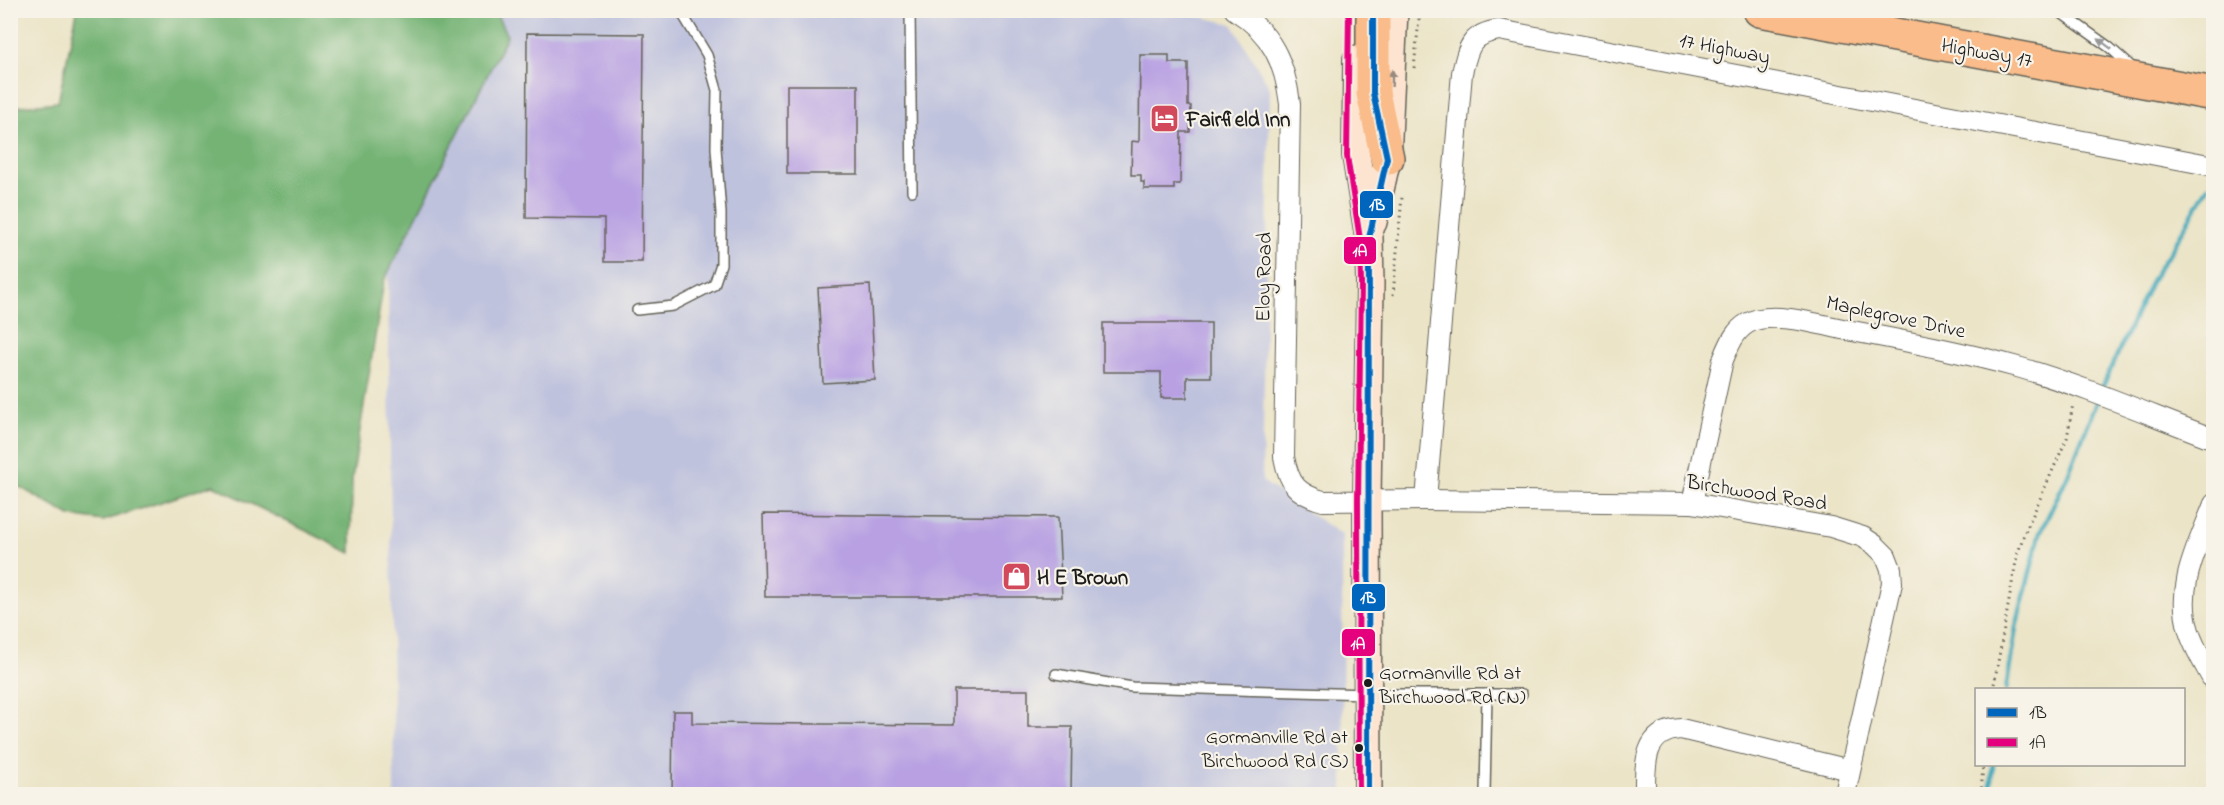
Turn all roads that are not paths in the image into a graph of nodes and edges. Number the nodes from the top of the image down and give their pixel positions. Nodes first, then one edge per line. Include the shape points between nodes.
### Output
1 (680, 10) edge
2 (910, 10) edge
3 (1235, 10) edge
4 (1358, 10) edge
5 (1373, 10) edge
6 (1394, 10) edge
7 (1760, 10) edge
8 (2057, 10) edge
9 (2149, 82) junction
10 (2214, 94) edge
11 (1387, 158) junction
12 (2214, 166) edge
13 (912, 191) dead end
14 (1369, 238) junction
15 (637, 310) dead end
16 (2214, 439) edge
17 (1367, 500) junction
18 (1426, 500) junction
19 (1692, 503) junction
20 (2214, 504) edge
21 (1056, 674) dead end
22 (2214, 681) edge
23 (1368, 694) junction
24 (1486, 694) junction
25 (1522, 694) dead end
26 (1850, 770) junction
27 (1368, 795) edge
28 (1485, 795) edge
29 (1645, 795) edge
30 (1845, 795) edge

1 - 15 lane via 707,55 717,90 722,264 714,285 673,306
2 - 13 lane
3 - 17 street, Eloy Road via 1272,44 1284,72 1290,104 1284,457 1287,475 1308,497 1323,501
4 - 14 main road via 1356,155
5 - 11 highway via 1373,93
11 -> 6 main road
7 - 9 highway, Highway 17
9 -> 8 lane
9 - 10 highway, Highway 17
11 - 14 main road
12 - 18 street, 17 Highway via 1499,30 1478,36 1471,44 1462,73
14 - 17 main road
16 - 19 street, Maplegrove Drive via 2078,386 1981,358 1841,329 1763,318 1738,330 1723,360
17 - 18 street, Birchwood Road
17 - 23 main road
18 - 19 street, Birchwood Road
19 - 26 street, Birchwood Road via 1849,531 1886,556 1892,569 1890,599
20 - 22 street via 2186,575 2184,594 2189,633
21 - 23 lane via 1132,687
23 - 24 lane
23 - 27 main road
24 - 25 lane
24 - 28 lane
26 - 29 street via 1670,729 1650,746
26 - 30 street, Birchwood Road

